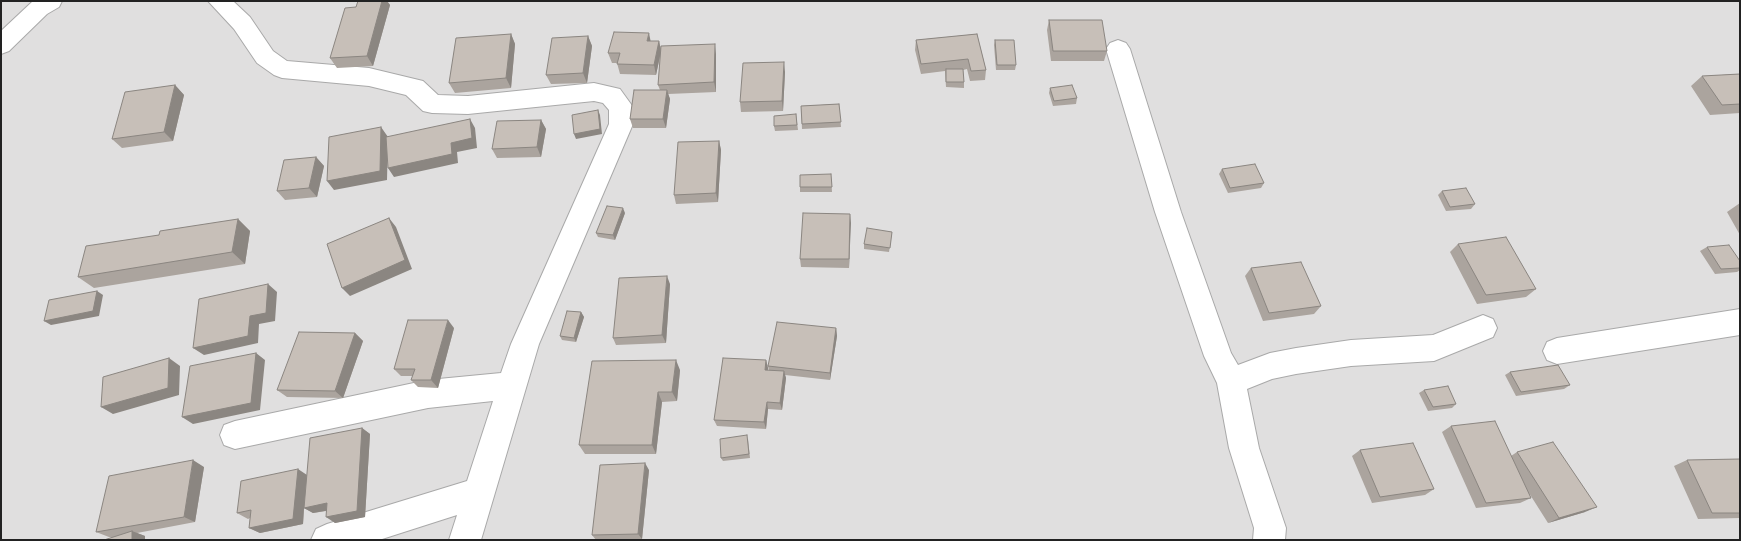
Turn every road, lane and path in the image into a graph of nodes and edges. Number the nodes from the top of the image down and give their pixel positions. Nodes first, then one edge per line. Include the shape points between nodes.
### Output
1 (51, 1) edge
2 (219, 1) edge
3 (1, 46) edge
4 (1118, 49) dead end
5 (1740, 322) edge
6 (1483, 328) dead end
7 (1557, 351) dead end
8 (1231, 382) junction
9 (512, 386) junction
10 (235, 435) dead end
11 (479, 493) junction
12 (327, 540) edge
13 (465, 540) edge
14 (1269, 540) edge

1 - 3 street
2 - 9 street via 242,23 265,56 282,69 369,77 396,83 414,88 432,104 468,105 594,92 611,96 621,107 621,124 525,344
4 - 8 street via 1168,212 1218,356
5 - 7 street
6 - 8 street via 1434,348 1351,353 1296,361 1270,366
8 - 14 street via 1244,448 1270,528
9 - 10 street via 428,394
9 - 11 street
11 - 12 street
11 - 13 street

